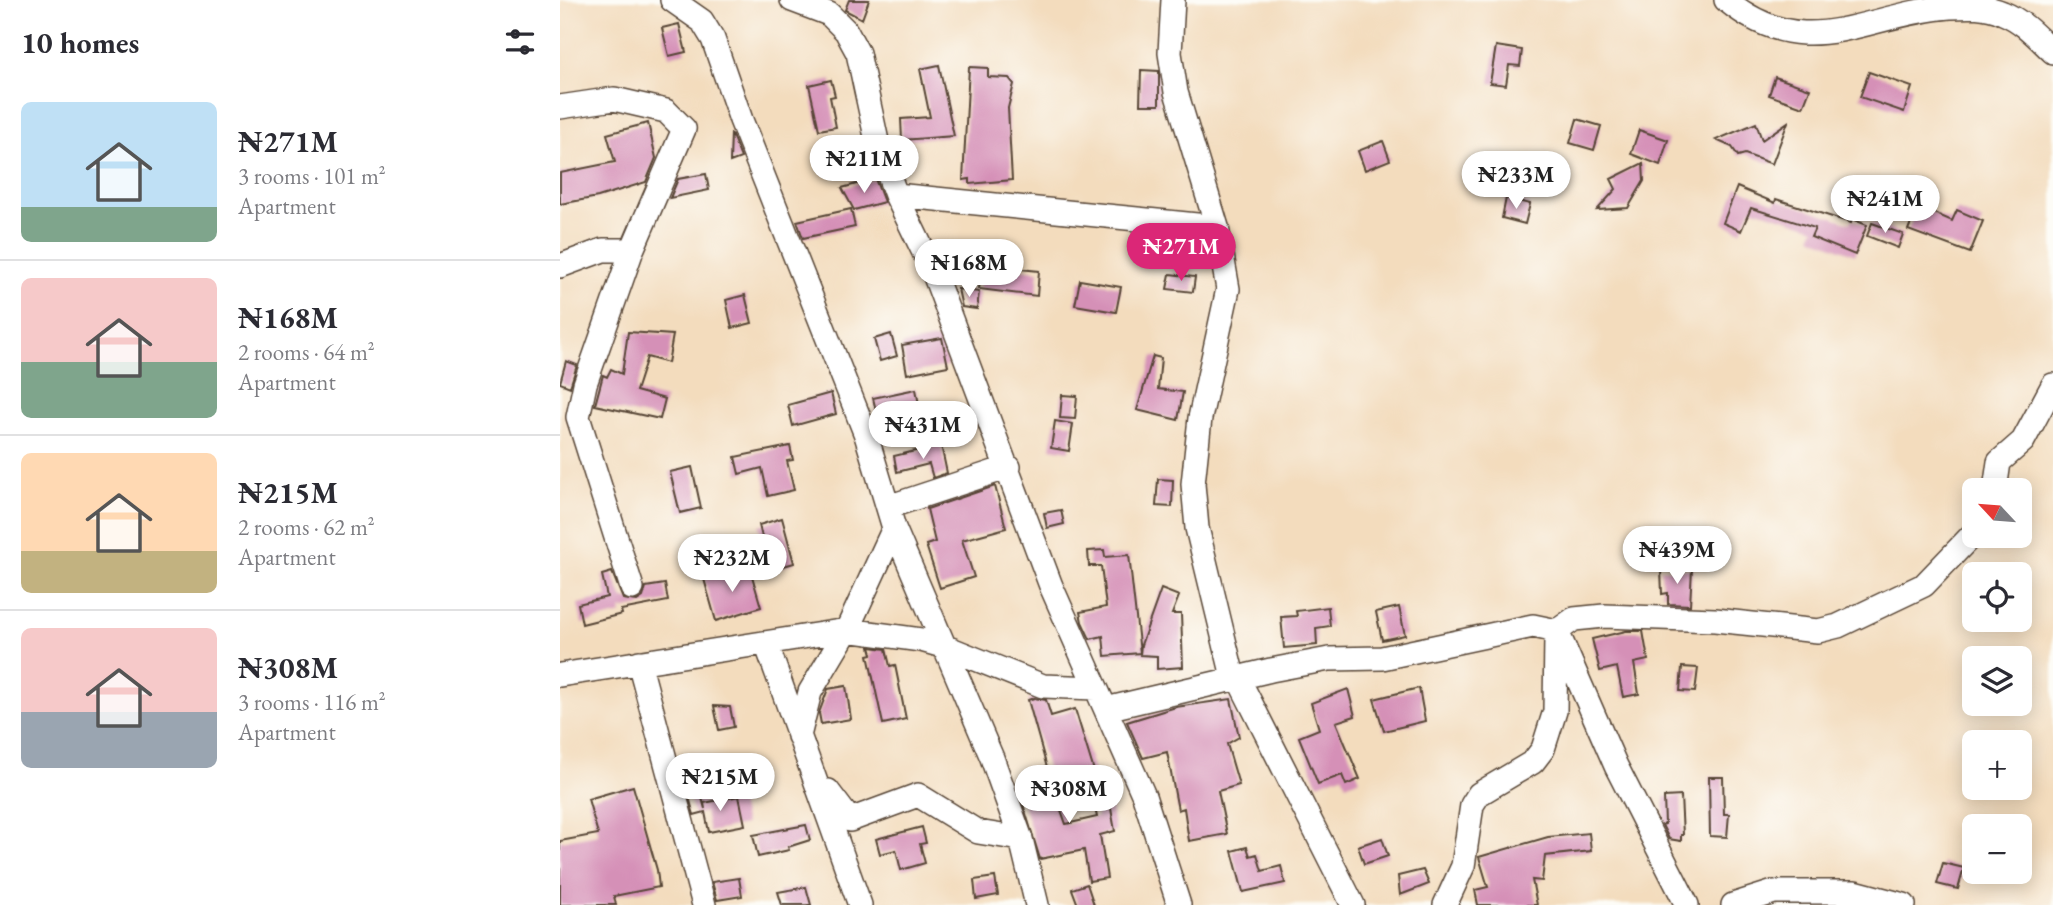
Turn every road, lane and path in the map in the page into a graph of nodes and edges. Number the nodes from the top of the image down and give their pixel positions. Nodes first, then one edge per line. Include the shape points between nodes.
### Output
1 (672, 0) edge
2 (792, 0) edge
3 (1173, 0) edge
4 (1726, 0) edge
5 (2053, 52) edge
6 (560, 107) edge
7 (896, 195) junction
8 (1217, 227) junction
9 (632, 250) junction
10 (560, 266) edge
11 (2053, 385) edge
12 (569, 416) edge
13 (1009, 467) junction
14 (1997, 478) edge
15 (891, 517) junction
16 (1962, 545) edge
17 (632, 589) dead end
18 (847, 630) junction
19 (1557, 631) junction
20 (766, 643) junction
21 (946, 647) junction
22 (639, 662) junction
23 (1271, 670) junction
24 (560, 675) edge
25 (1235, 677) junction
26 (1096, 688) junction
27 (1254, 708) junction
28 (1106, 709) junction
29 (799, 736) junction
30 (815, 773) junction
31 (996, 837) junction
32 (1021, 839) junction
33 (1031, 873) junction
34 (704, 905) edge
35 (860, 905) edge
36 (1037, 905) edge
37 (1179, 905) edge
38 (1353, 905) edge
39 (1445, 905) edge
40 (1687, 905) edge
41 (1733, 905) edge
42 (1904, 905) edge

1 - 15 street via 702,21 713,39 866,435
2 - 7 street via 828,14 846,31 858,53 878,146
3 - 8 street via 1170,53 1176,92
4 - 5 street via 1765,26 1788,33 1834,32 1933,9 1978,5 2024,24
6 - 9 street via 614,99 666,111 684,130
7 - 8 street
7 - 13 street via 933,271
8 - 25 street via 1228,289 1200,418 1194,484 1197,528
9 - 10 street via 603,250
9 - 12 street
11 - 14 street via 2023,441 1999,461
12 - 17 street
13 - 15 street
13 - 26 street via 1051,586
15 - 18 street
15 - 21 street
16 - 19 street via 1924,585 1818,631 1715,620 1604,616 1574,619
18 - 20 street
18 - 21 street
18 - 29 street via 810,692
19 - 23 street via 1533,626 1382,658 1329,659
19 - 39 street via 1555,711 1544,749 1534,762 1479,794 1472,804 1463,866
19 - 40 street via 1616,766
20 - 22 street
20 - 29 street
21 - 26 street via 1043,685
21 - 32 street
22 - 24 street
22 - 34 street
23 - 25 street
23 - 27 street
25 - 27 street
25 - 28 street
26 - 28 street
27 - 38 street
28 - 37 street via 1144,796
29 - 30 street
30 - 31 street via 850,820 918,795 978,832
30 - 35 street
31 - 32 street
31 - 33 street
32 - 33 street
33 - 36 street
41 - 42 street via 1774,891 1855,891

